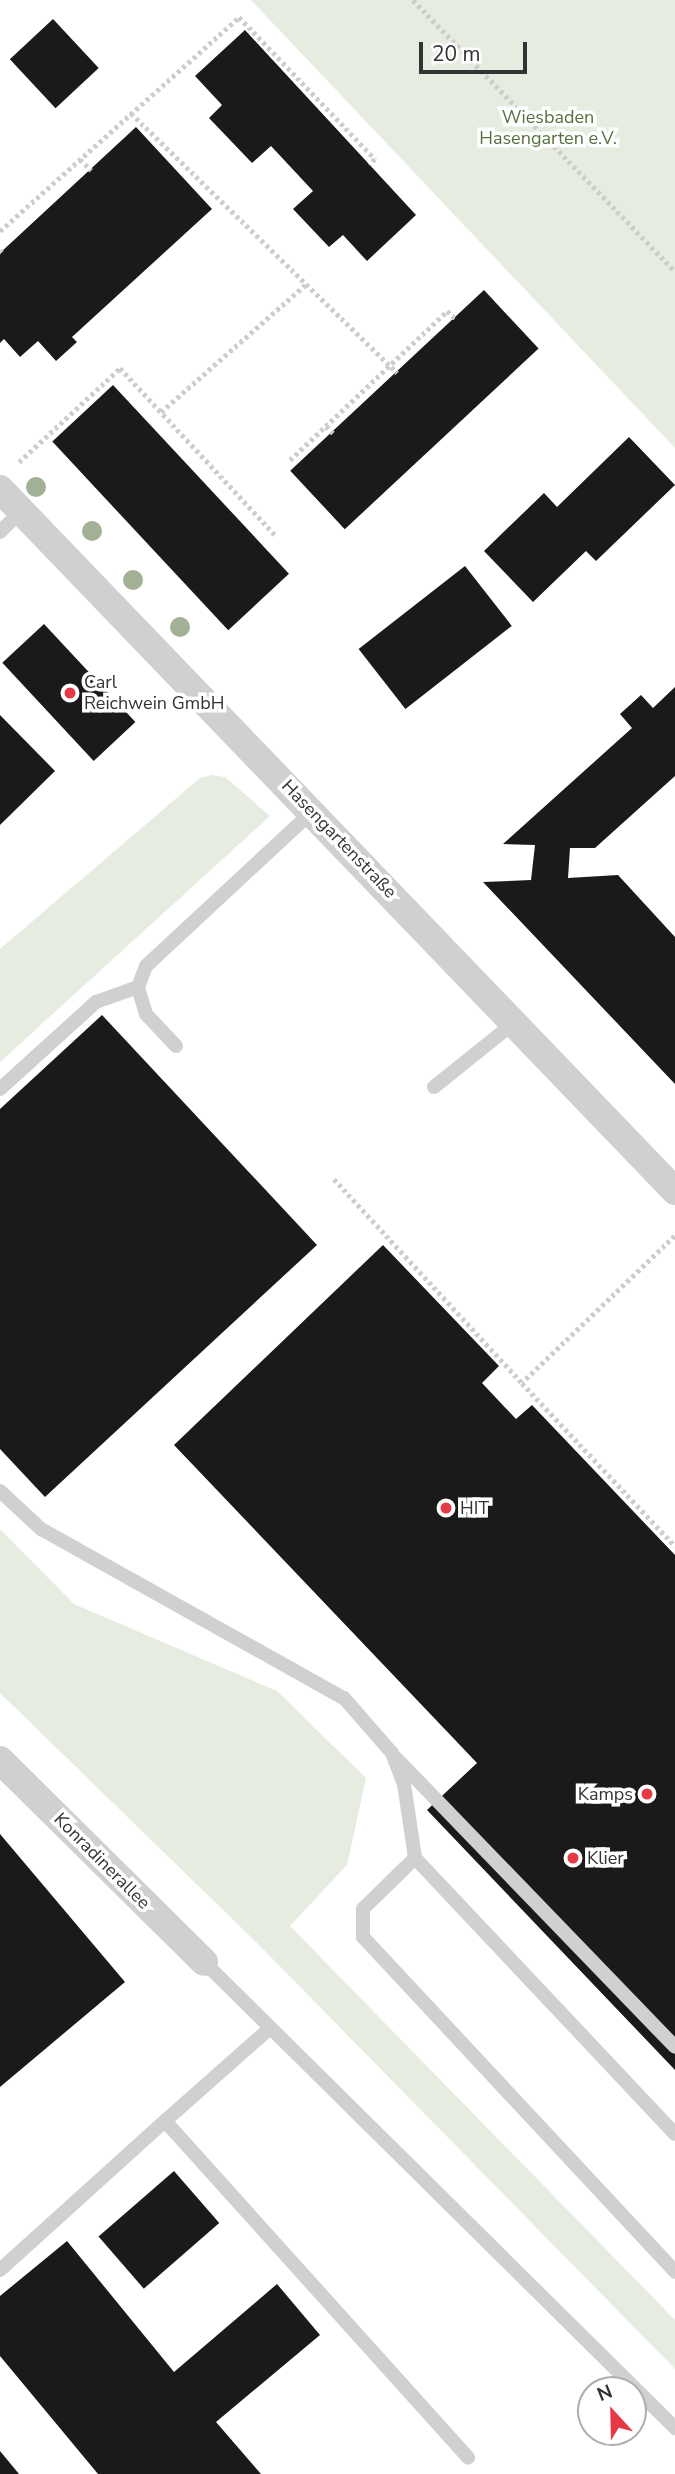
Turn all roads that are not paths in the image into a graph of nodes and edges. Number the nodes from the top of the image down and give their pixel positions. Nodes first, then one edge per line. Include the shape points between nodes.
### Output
1 (5, 480) edge
2 (21, 511) junction
3 (0, 531) edge
4 (313, 811) junction
5 (138, 987) junction
6 (514, 1023) junction
7 (176, 1046) dead end
8 (434, 1087) dead end
9 (0, 1089) edge
10 (675, 1191) edge
11 (0, 1491) edge
12 (392, 1752) junction
13 (0, 1759) edge
14 (415, 1858) junction
15 (204, 1962) joint
16 (270, 2028) junction
17 (675, 2047) edge
18 (165, 2121) junction
19 (675, 2134) edge
20 (0, 2270) edge
21 (675, 2272) edge
22 (675, 2428) edge
23 (468, 2458) dead end

1 - 2 street, Hasengartenstraße
2 - 3 lane
2 - 4 street, Hasengartenstraße
4 - 5 lane via 152,958
4 - 6 street, Hasengartenstraße
5 - 7 lane via 146,1014
5 - 9 lane via 96,1002
6 - 8 lane
6 - 10 street, Hasengartenstraße
11 - 12 lane via 41,1529 327,1686
12 - 14 lane via 404,1784
12 - 17 lane
13 - 15 street, Konradinerallee
14 - 19 lane
14 - 21 lane via 363,1909 363,1937
15 - 16 lane
16 - 18 lane
16 - 22 lane
18 - 20 lane
18 - 23 lane

